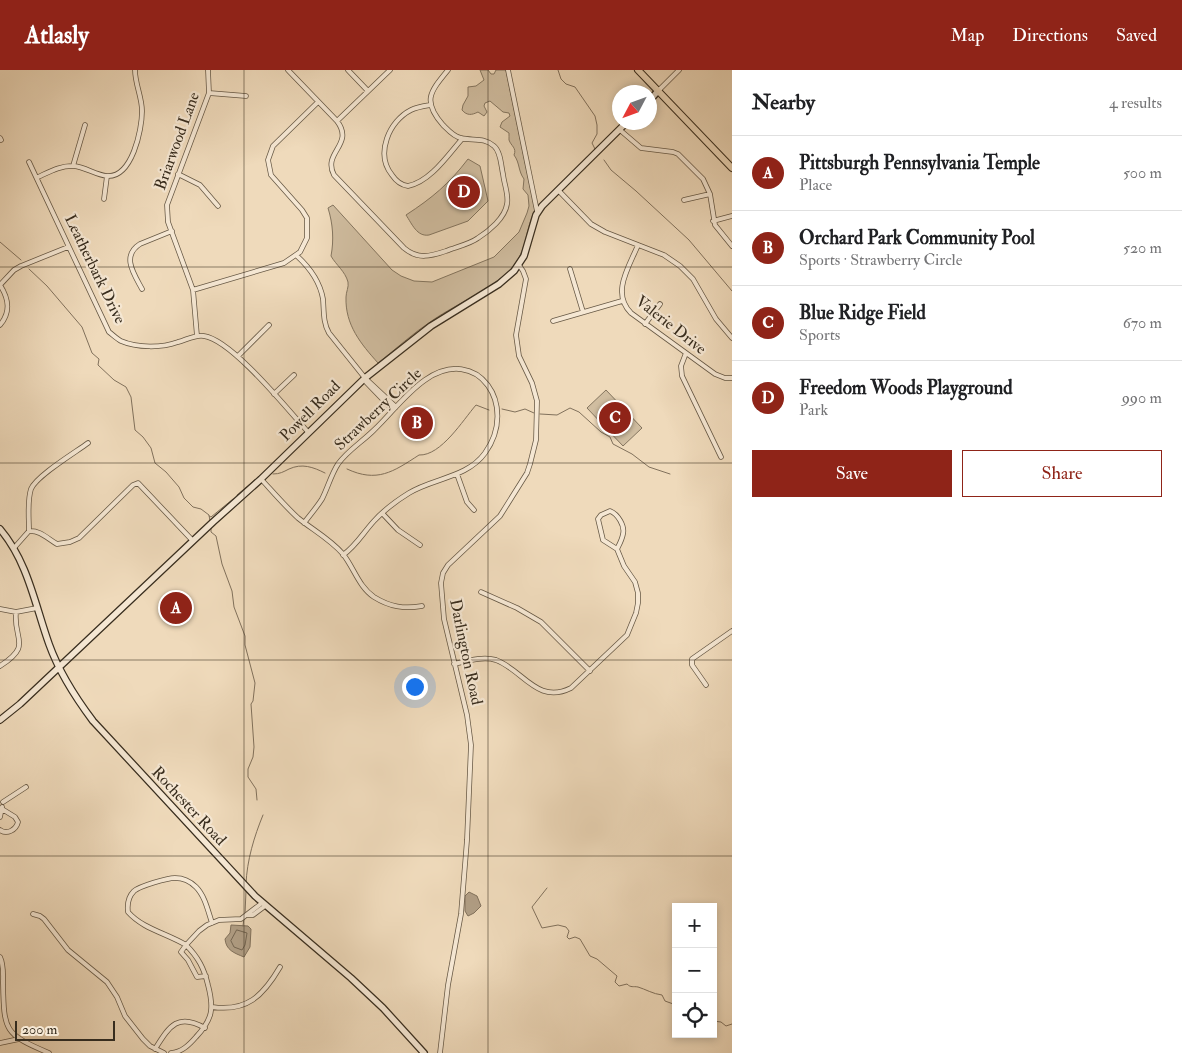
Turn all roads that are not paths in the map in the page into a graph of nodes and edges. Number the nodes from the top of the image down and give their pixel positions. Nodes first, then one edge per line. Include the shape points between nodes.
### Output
1 (135, 70) edge
2 (208, 70) edge
3 (288, 70) edge
4 (348, 70) edge
5 (390, 70) edge
6 (448, 70) edge
7 (508, 70) edge
8 (638, 70) edge
9 (679, 70) edge
10 (368, 91) junction
11 (658, 91) junction
12 (209, 93) junction
13 (246, 96) dead end
14 (318, 102) junction
15 (430, 105) junction
16 (337, 122) junction
17 (85, 125) dead end
18 (620, 130) joint
19 (462, 139) junction
20 (29, 162) dead end
21 (73, 166) junction
22 (732, 168) edge
23 (178, 174) junction
24 (107, 176) junction
25 (38, 177) junction
26 (558, 190) junction
27 (710, 194) junction
28 (104, 199) dead end
29 (684, 200) dead end
30 (218, 206) dead end
31 (538, 211) junction
32 (732, 216) edge
33 (713, 221) junction
34 (172, 231) junction
35 (638, 245) junction
36 (732, 246) edge
37 (68, 247) junction
38 (297, 256) junction
39 (519, 265) junction
40 (570, 269) dead end
41 (0, 285) edge
42 (142, 289) dead end
43 (193, 290) junction
44 (622, 301) junction
45 (660, 304) dead end
46 (583, 312) junction
47 (553, 321) dead end
48 (645, 324) junction
49 (0, 325) edge
50 (269, 326) dead end
51 (197, 336) junction
52 (732, 338) edge
53 (686, 353) junction
54 (238, 356) junction
55 (294, 375) dead end
56 (365, 378) junction
57 (732, 378) edge
58 (274, 394) junction
59 (395, 408) junction
60 (308, 432) junction
61 (88, 443) dead end
62 (721, 457) dead end
63 (457, 474) junction
64 (261, 479) junction
65 (474, 510) dead end
66 (382, 513) junction
67 (304, 523) junction
68 (0, 529) edge
69 (29, 531) junction
70 (193, 541) junction
71 (420, 545) dead end
72 (14, 548) junction
73 (617, 549) junction
74 (343, 555) junction
75 (481, 592) dead end
76 (422, 606) dead end
77 (37, 608) junction
78 (0, 609) edge
79 (16, 612) junction
80 (732, 631) edge
81 (454, 664) junction
82 (0, 666) edge
83 (59, 668) junction
84 (590, 671) junction
85 (706, 685) dead end
86 (0, 720) edge
87 (26, 787) dead end
88 (2, 801) edge
89 (2, 809) junction
90 (0, 817) edge
91 (0, 830) edge
92 (264, 905) junction
93 (33, 914) dead end
94 (212, 923) junction
95 (186, 945) junction
96 (0, 957) edge
97 (280, 967) dead end
98 (206, 976) junction
99 (212, 1007) junction
100 (2, 1013) edge
101 (204, 1028) junction
102 (19, 1039) junction
103 (0, 1043) edge
104 (155, 1049) junction
105 (49, 1053) edge
106 (164, 1053) edge
107 (171, 1053) edge
108 (424, 1053) edge
109 (440, 1053) edge

1 - 24 street via 142,106 139,133 127,166
2 - 12 street, Briarwood Lane
3 - 14 street
4 - 10 street
5 - 10 street
6 - 15 street via 432,91
7 - 31 street
8 - 11 main road
9 - 11 street
10 - 16 street
11 - 22 main road
12 - 13 street
12 - 23 street, Briarwood Lane
14 - 16 street
14 - 38 street via 273,146 268,160 271,175 307,218 306,242
15 - 19 street via 444,126
15 - 19 street via 409,111 386,140 383,149 388,171 408,186 435,169
16 - 19 street via 343,139 331,160 334,175 404,248 422,256 434,255 479,238 506,209 507,195 496,148 487,142
17 - 21 street
18 - 26 street, Powell Road
18 - 27 street via 641,148 678,154 703,179
20 - 25 street, Leatherbark Drive
21 - 24 street
21 - 25 street via 58,168
23 - 30 street via 200,185
23 - 34 street, Briarwood Lane via 167,205
24 - 28 street
25 - 37 street, Leatherbark Drive
26 - 31 street, Powell Road
26 - 35 street via 591,224
27 - 29 street
27 - 33 street
31 - 39 street, Powell Road
32 - 33 street
33 - 36 street
34 - 42 street via 136,246 131,254 131,266
34 - 43 street, Briarwood Lane
35 - 44 street, Valerie Drive via 622,285
35 - 52 street via 673,260 686,272
37 - 41 street via 21,266
37 - 51 street, Leatherbark Drive via 109,332 122,341 142,346 173,344
38 - 43 street via 284,263
38 - 56 street via 320,289 327,329
39 - 56 street, Powell Road via 499,284 431,326
39 - 81 street, Darlington Road via 526,278 516,336 517,348 536,395 536,440 527,474 500,516 443,573 441,600
40 - 46 street
41 - 49 street via 8,307
43 - 51 street, Briarwood Lane
44 - 46 street
44 - 48 street, Valerie Drive
45 - 48 street
46 - 47 street
48 - 53 street, Valerie Drive
50 - 54 street
51 - 54 street via 219,342
53 - 57 street, Valerie Drive via 715,374
53 - 62 street via 681,366 682,376
54 - 58 street
55 - 58 street
56 - 59 street
56 - 60 street, Powell Road
58 - 60 street
59 - 63 street, Strawberry Circle via 418,386 444,370 470,372 487,383 498,406 494,433 481,458
59 - 67 street, Strawberry Circle via 339,463 320,502
60 - 64 street, Powell Road
61 - 69 street via 31,488
63 - 65 street via 467,502
63 - 66 street, Strawberry Circle via 414,490
64 - 67 street
64 - 70 street, Powell Road
66 - 71 street via 398,530
66 - 74 street, Strawberry Circle
67 - 74 street
68 - 72 street, Rochester Road
69 - 70 street via 58,544 75,540 138,483
69 - 72 street
70 - 83 street, Powell Road
72 - 77 street, Rochester Road via 26,572
73 - 73 street via 603,540 600,530 598,519 610,511 618,516 624,530
73 - 84 street via 635,582 638,593 636,614 627,635
74 - 76 street via 363,588 375,598 403,608
75 - 84 street via 541,622
77 - 79 street
77 - 83 street, Rochester Road
78 - 79 street
79 - 82 street via 19,648 14,657
80 - 85 street via 692,659 692,665
81 - 84 street via 480,659 497,660 529,684 548,692 566,690
81 - 109 street, Darlington Road via 470,731 470,790 461,914
83 - 86 street, Powell Road
83 - 92 street, Rochester Road via 104,734
87 - 88 street
88 - 89 street
89 - 90 street
89 - 91 street via 18,822 12,830
92 - 94 street via 241,919
92 - 108 street, Rochester Road via 351,978
93 - 104 street via 44,919 68,950 107,982 131,1024
94 - 95 street
94 - 95 street via 200,893 186,880 174,878 135,890 127,904 128,912 142,926
95 - 98 street via 200,961
95 - 98 street via 181,952 197,977
96 - 100 street via 3,966
97 - 99 street via 263,990 244,1005
98 - 99 street
99 - 101 street
100 - 102 street
101 - 104 street via 195,1022 175,1023
101 - 107 street via 188,1046
102 - 103 street
102 - 105 street
104 - 106 street

